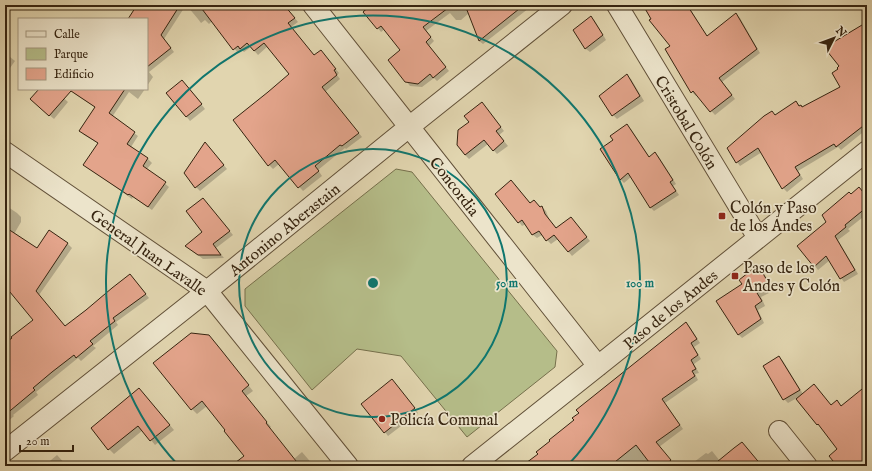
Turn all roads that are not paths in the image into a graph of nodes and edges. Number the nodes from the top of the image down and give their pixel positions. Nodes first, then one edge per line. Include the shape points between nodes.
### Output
1 (313, 5) edge
2 (562, 5) edge
3 (617, 5) edge
4 (409, 127) junction
5 (867, 151) edge
6 (5, 152) edge
7 (758, 238) junction
8 (207, 291) junction
9 (598, 366) junction
10 (779, 431) dead end
11 (5, 451) edge
12 (348, 466) edge
13 (472, 466) edge
14 (807, 466) edge

1 - 4 street, Concordia
2 - 4 street, Antonino Aberastain
3 - 7 street, Cristobal Colón
4 - 8 street, Antonino Aberastain
4 - 9 street, Concordia
5 - 7 street, Paso de los Andes
6 - 8 street, General Juan Lavalle
7 - 9 street, Paso de los Andes
8 - 11 street, Antonino Aberastain
8 - 12 street, General Juan Lavalle
9 - 13 street, Paso de los Andes
10 - 14 street

